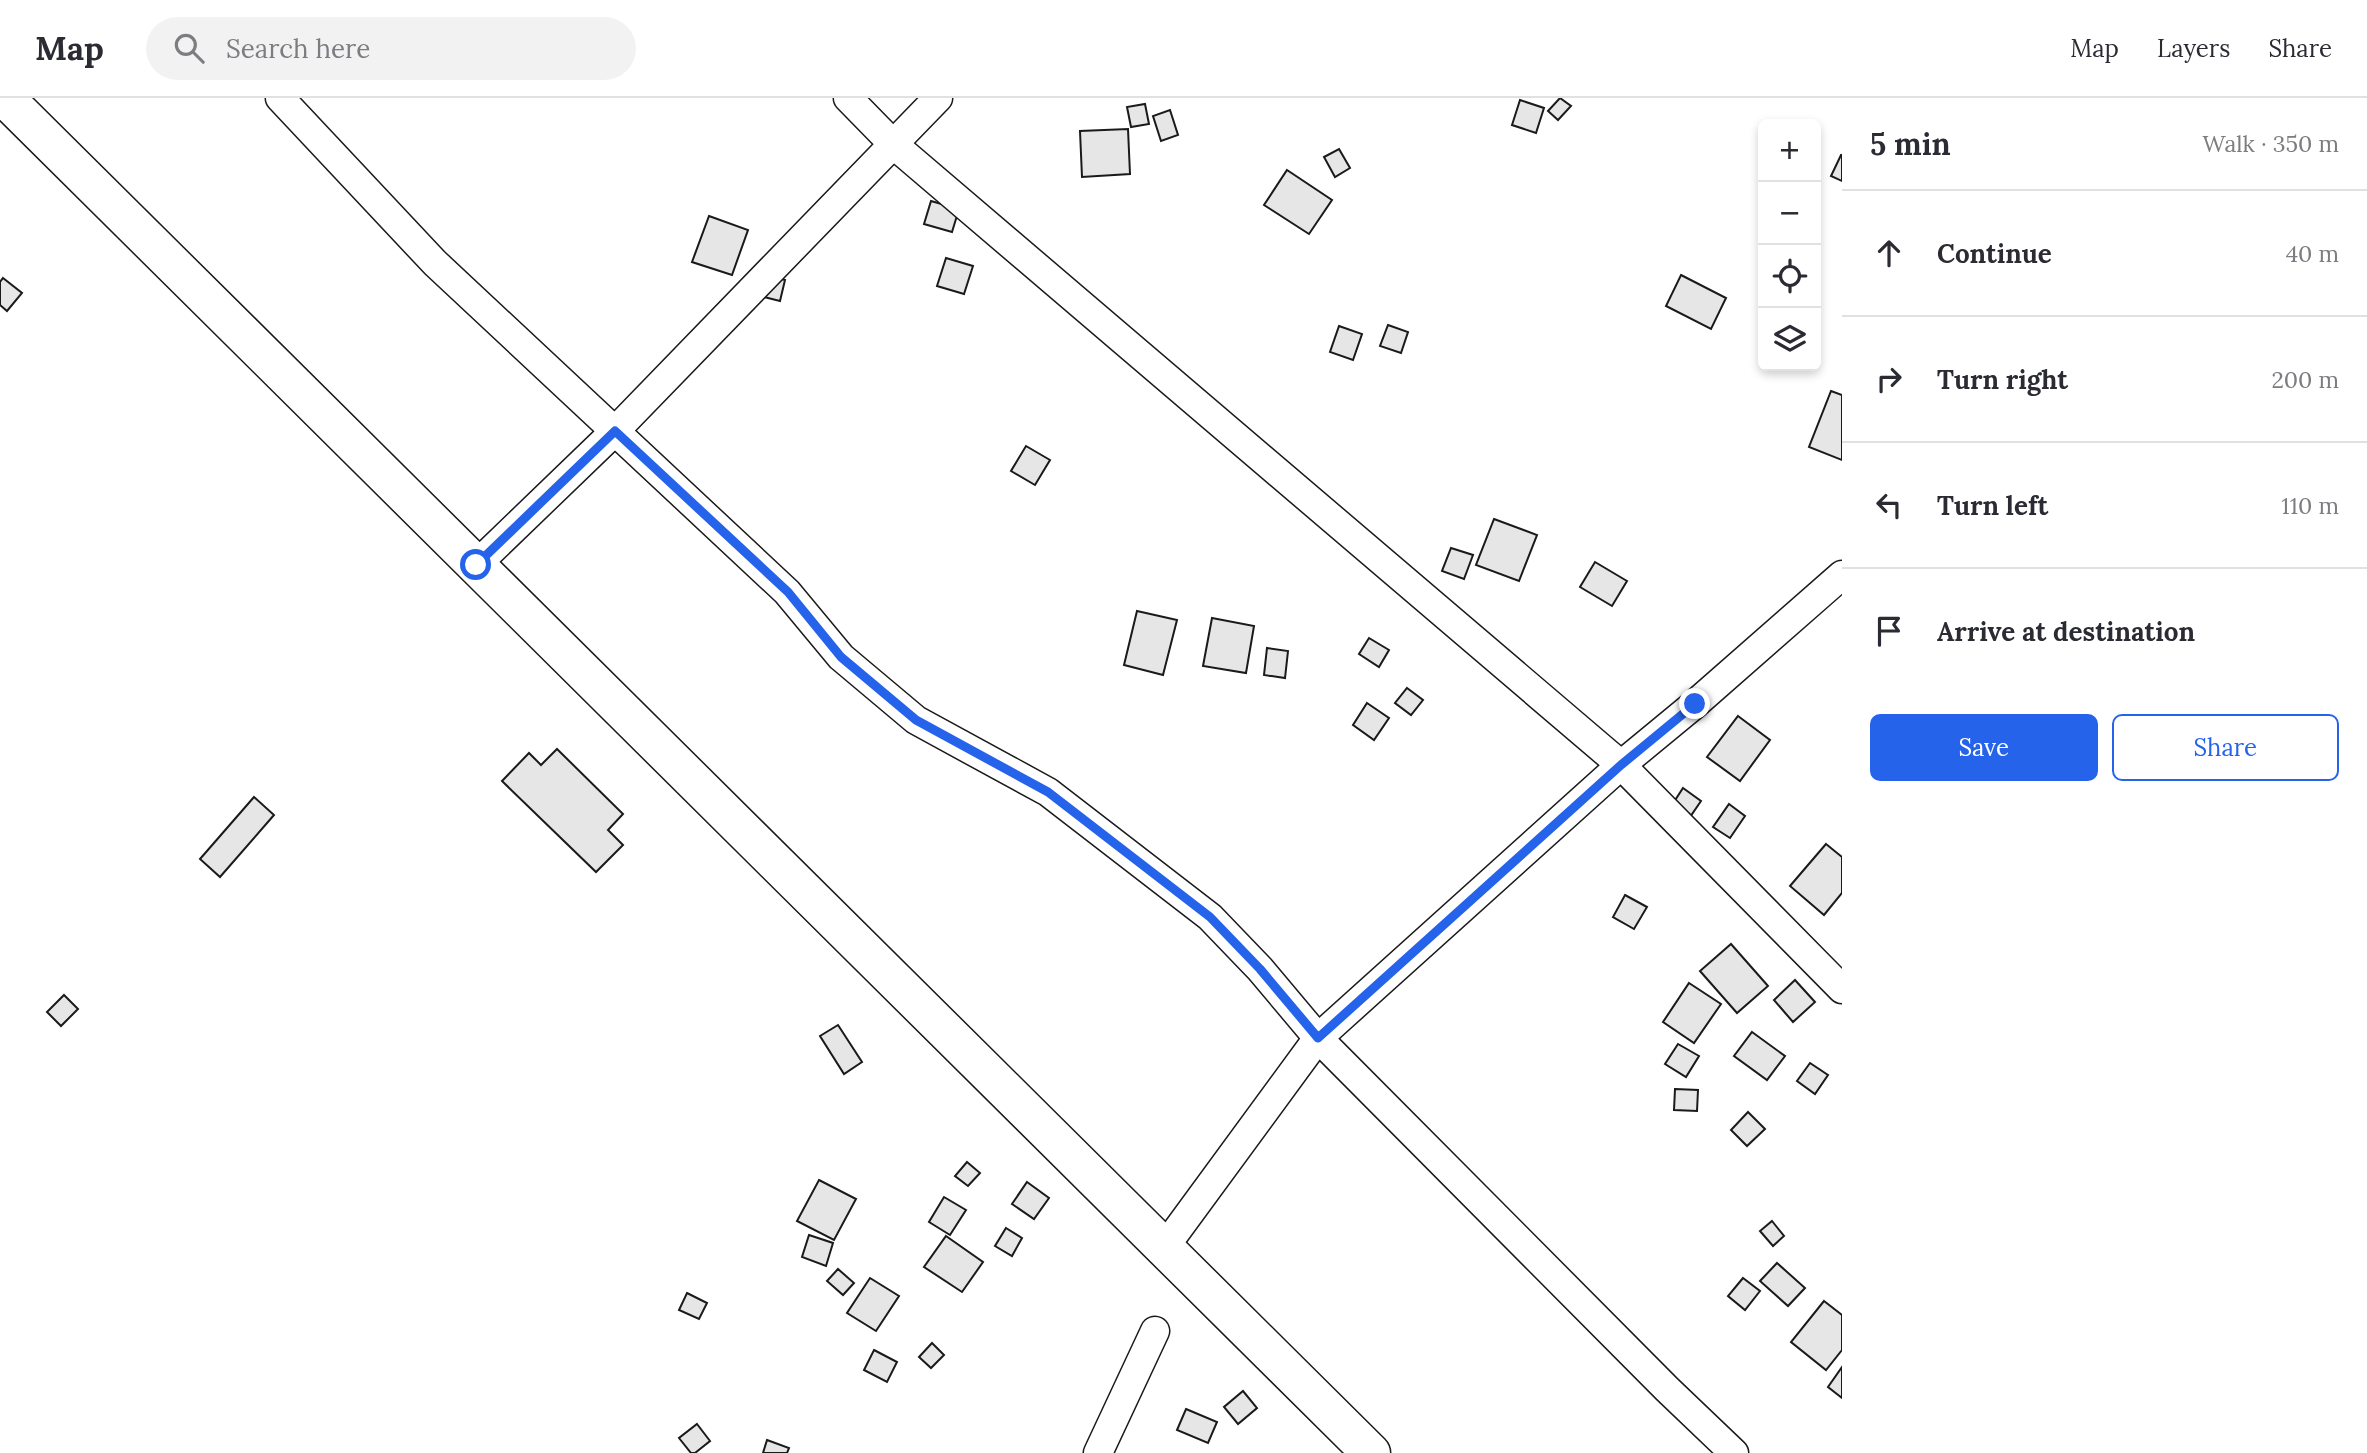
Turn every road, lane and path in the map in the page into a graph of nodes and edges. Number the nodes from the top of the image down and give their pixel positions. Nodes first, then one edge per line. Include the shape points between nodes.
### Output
1 (5, 98) edge
2 (280, 98) edge
3 (848, 98) edge
4 (938, 98) edge
5 (32, 111) edge
6 (894, 144) junction
7 (615, 431) junction
8 (476, 565) junction
9 (1842, 575) edge
10 (1621, 765) junction
11 (1842, 989) edge
12 (1318, 1038) junction
13 (1164, 1248) junction
14 (1155, 1331) dead end
15 (1098, 1453) edge
16 (1371, 1453) edge
17 (1734, 1453) edge

1 - 5 main road
2 - 7 street via 435,263
3 - 6 street
4 - 6 street
5 - 8 main road
6 - 7 street
6 - 10 street
7 - 8 street
7 - 12 street via 788,592 841,657 916,720 1048,792 1210,917
8 - 13 main road
9 - 10 street
10 - 11 street
10 - 12 street
12 - 13 street
12 - 17 street
13 - 16 main road
14 - 15 street

